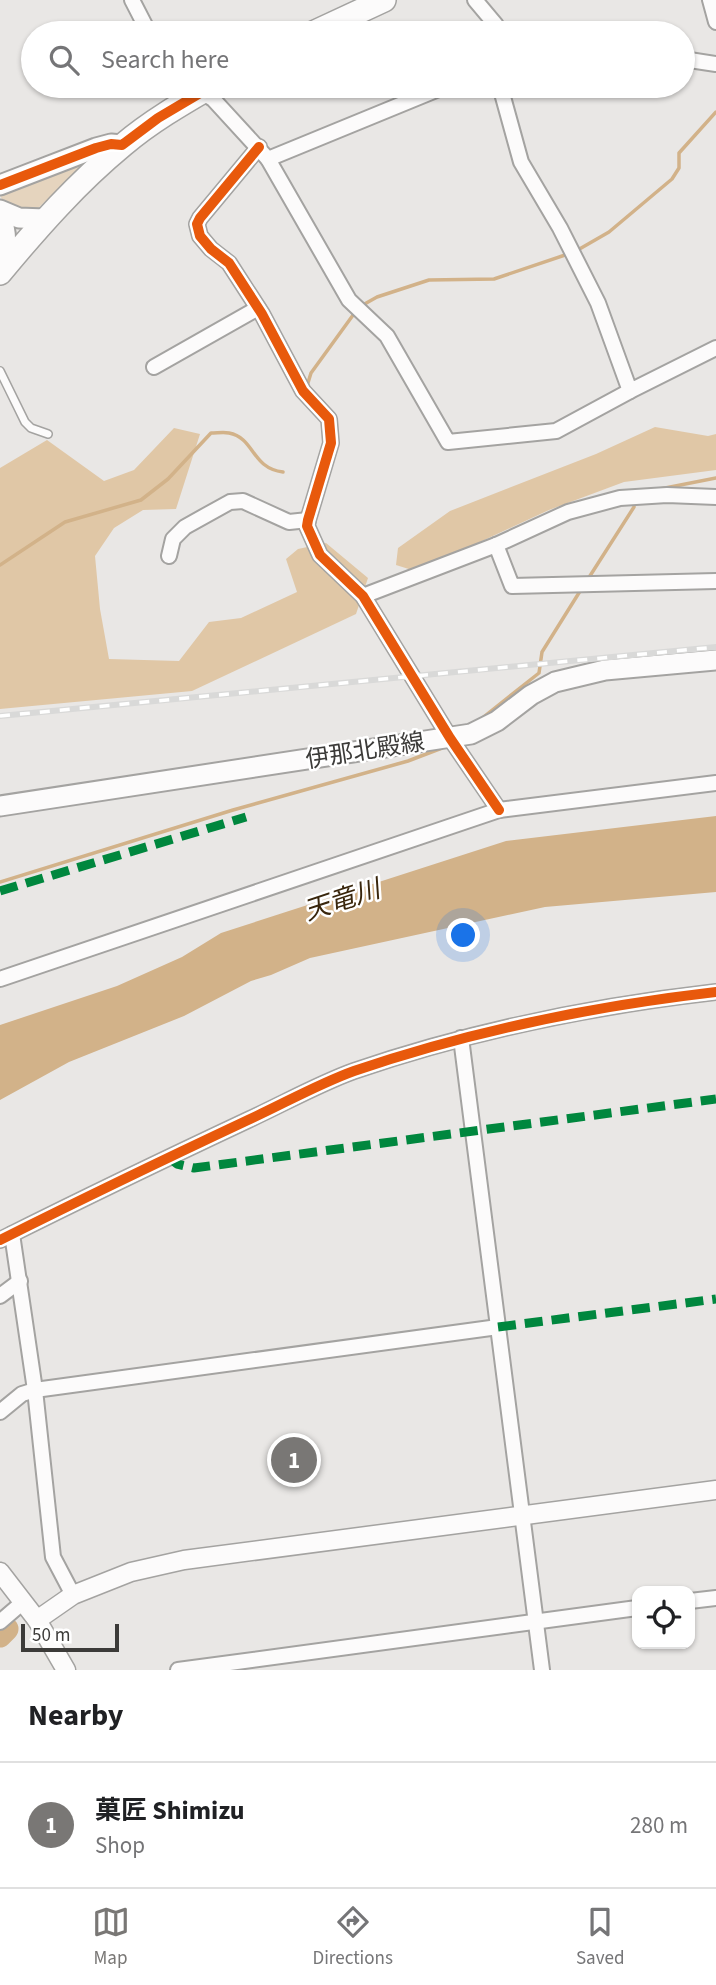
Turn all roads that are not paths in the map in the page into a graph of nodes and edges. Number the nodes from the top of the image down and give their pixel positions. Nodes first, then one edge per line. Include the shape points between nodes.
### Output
1 (132, 0) edge
2 (384, 0) edge
3 (475, 0) edge
4 (710, 0) edge
5 (143, 21) edge
6 (339, 21) edge
7 (493, 21) edge
8 (716, 23) edge
9 (695, 61) edge
10 (716, 64) edge
11 (187, 98) edge
12 (212, 98) edge
13 (413, 98) edge
14 (503, 98) edge
15 (122, 145) junction
16 (263, 153) junction
17 (0, 185) edge
18 (0, 212) edge
19 (45, 219) junction
20 (0, 270) edge
21 (258, 308) junction
22 (716, 348) edge
23 (154, 367) dead end
24 (0, 371) edge
25 (630, 391) junction
26 (48, 434) dead end
27 (716, 497) edge
28 (308, 520) junction
29 (496, 545) junction
30 (169, 556) dead end
31 (716, 581) edge
32 (363, 596) junction
33 (716, 660) edge
34 (450, 738) junction
35 (716, 783) edge
36 (0, 806) edge
37 (499, 810) junction
38 (0, 979) edge
39 (716, 992) edge
40 (461, 1038) junction
41 (6, 1237) edge
42 (20, 1281) junction
43 (0, 1296) edge
44 (498, 1327) junction
45 (35, 1390) junction
46 (0, 1412) edge
47 (716, 1490) edge
48 (524, 1514) junction
49 (0, 1572) edge
50 (73, 1595) junction
51 (716, 1598) edge
52 (695, 1600) edge
53 (22, 1603) junction
54 (632, 1609) edge
55 (37, 1620) junction
56 (0, 1622) edge
57 (536, 1622) junction
58 (66, 1670) edge
59 (178, 1670) edge
60 (542, 1670) edge

1 - 5 street
2 - 6 highway
3 - 7 street
4 - 8 street
9 - 10 street
11 - 15 highway
12 - 16 street
13 - 16 street
14 - 25 street via 521,162 598,303
15 - 17 main road via 96,148
15 - 19 highway
16 - 21 street via 197,224 200,236 229,263
16 - 25 street via 358,308 387,336 448,442 555,431
18 - 19 main road via 19,219
18 - 20 main road via 6,235
19 - 20 highway
21 - 23 street
21 - 28 street via 303,391 331,426 331,443
22 - 25 street
24 - 26 lane via 25,422
27 - 29 street via 620,498 568,512
28 - 30 street via 289,522 243,501 230,502 185,527 173,539
28 - 32 street via 320,555
29 - 31 street via 512,586
29 - 32 street
32 - 34 street
33 - 34 main road, 伊那北殿線 via 605,670 555,682 488,726
34 - 36 main road, 伊那北殿線
34 - 37 street
35 - 37 street
37 - 38 street
39 - 40 street
40 - 41 street via 351,1072
40 - 44 street
41 - 42 street
42 - 43 street
42 - 45 street
44 - 45 street
44 - 48 street
45 - 46 street via 22,1394
45 - 50 street via 53,1557
47 - 48 street
48 - 50 street via 184,1560 131,1572
48 - 57 street
49 - 53 street
50 - 55 street
51 - 52 street
53 - 55 street
53 - 56 street
54 - 57 street
55 - 58 street
57 - 59 street
57 - 60 street

